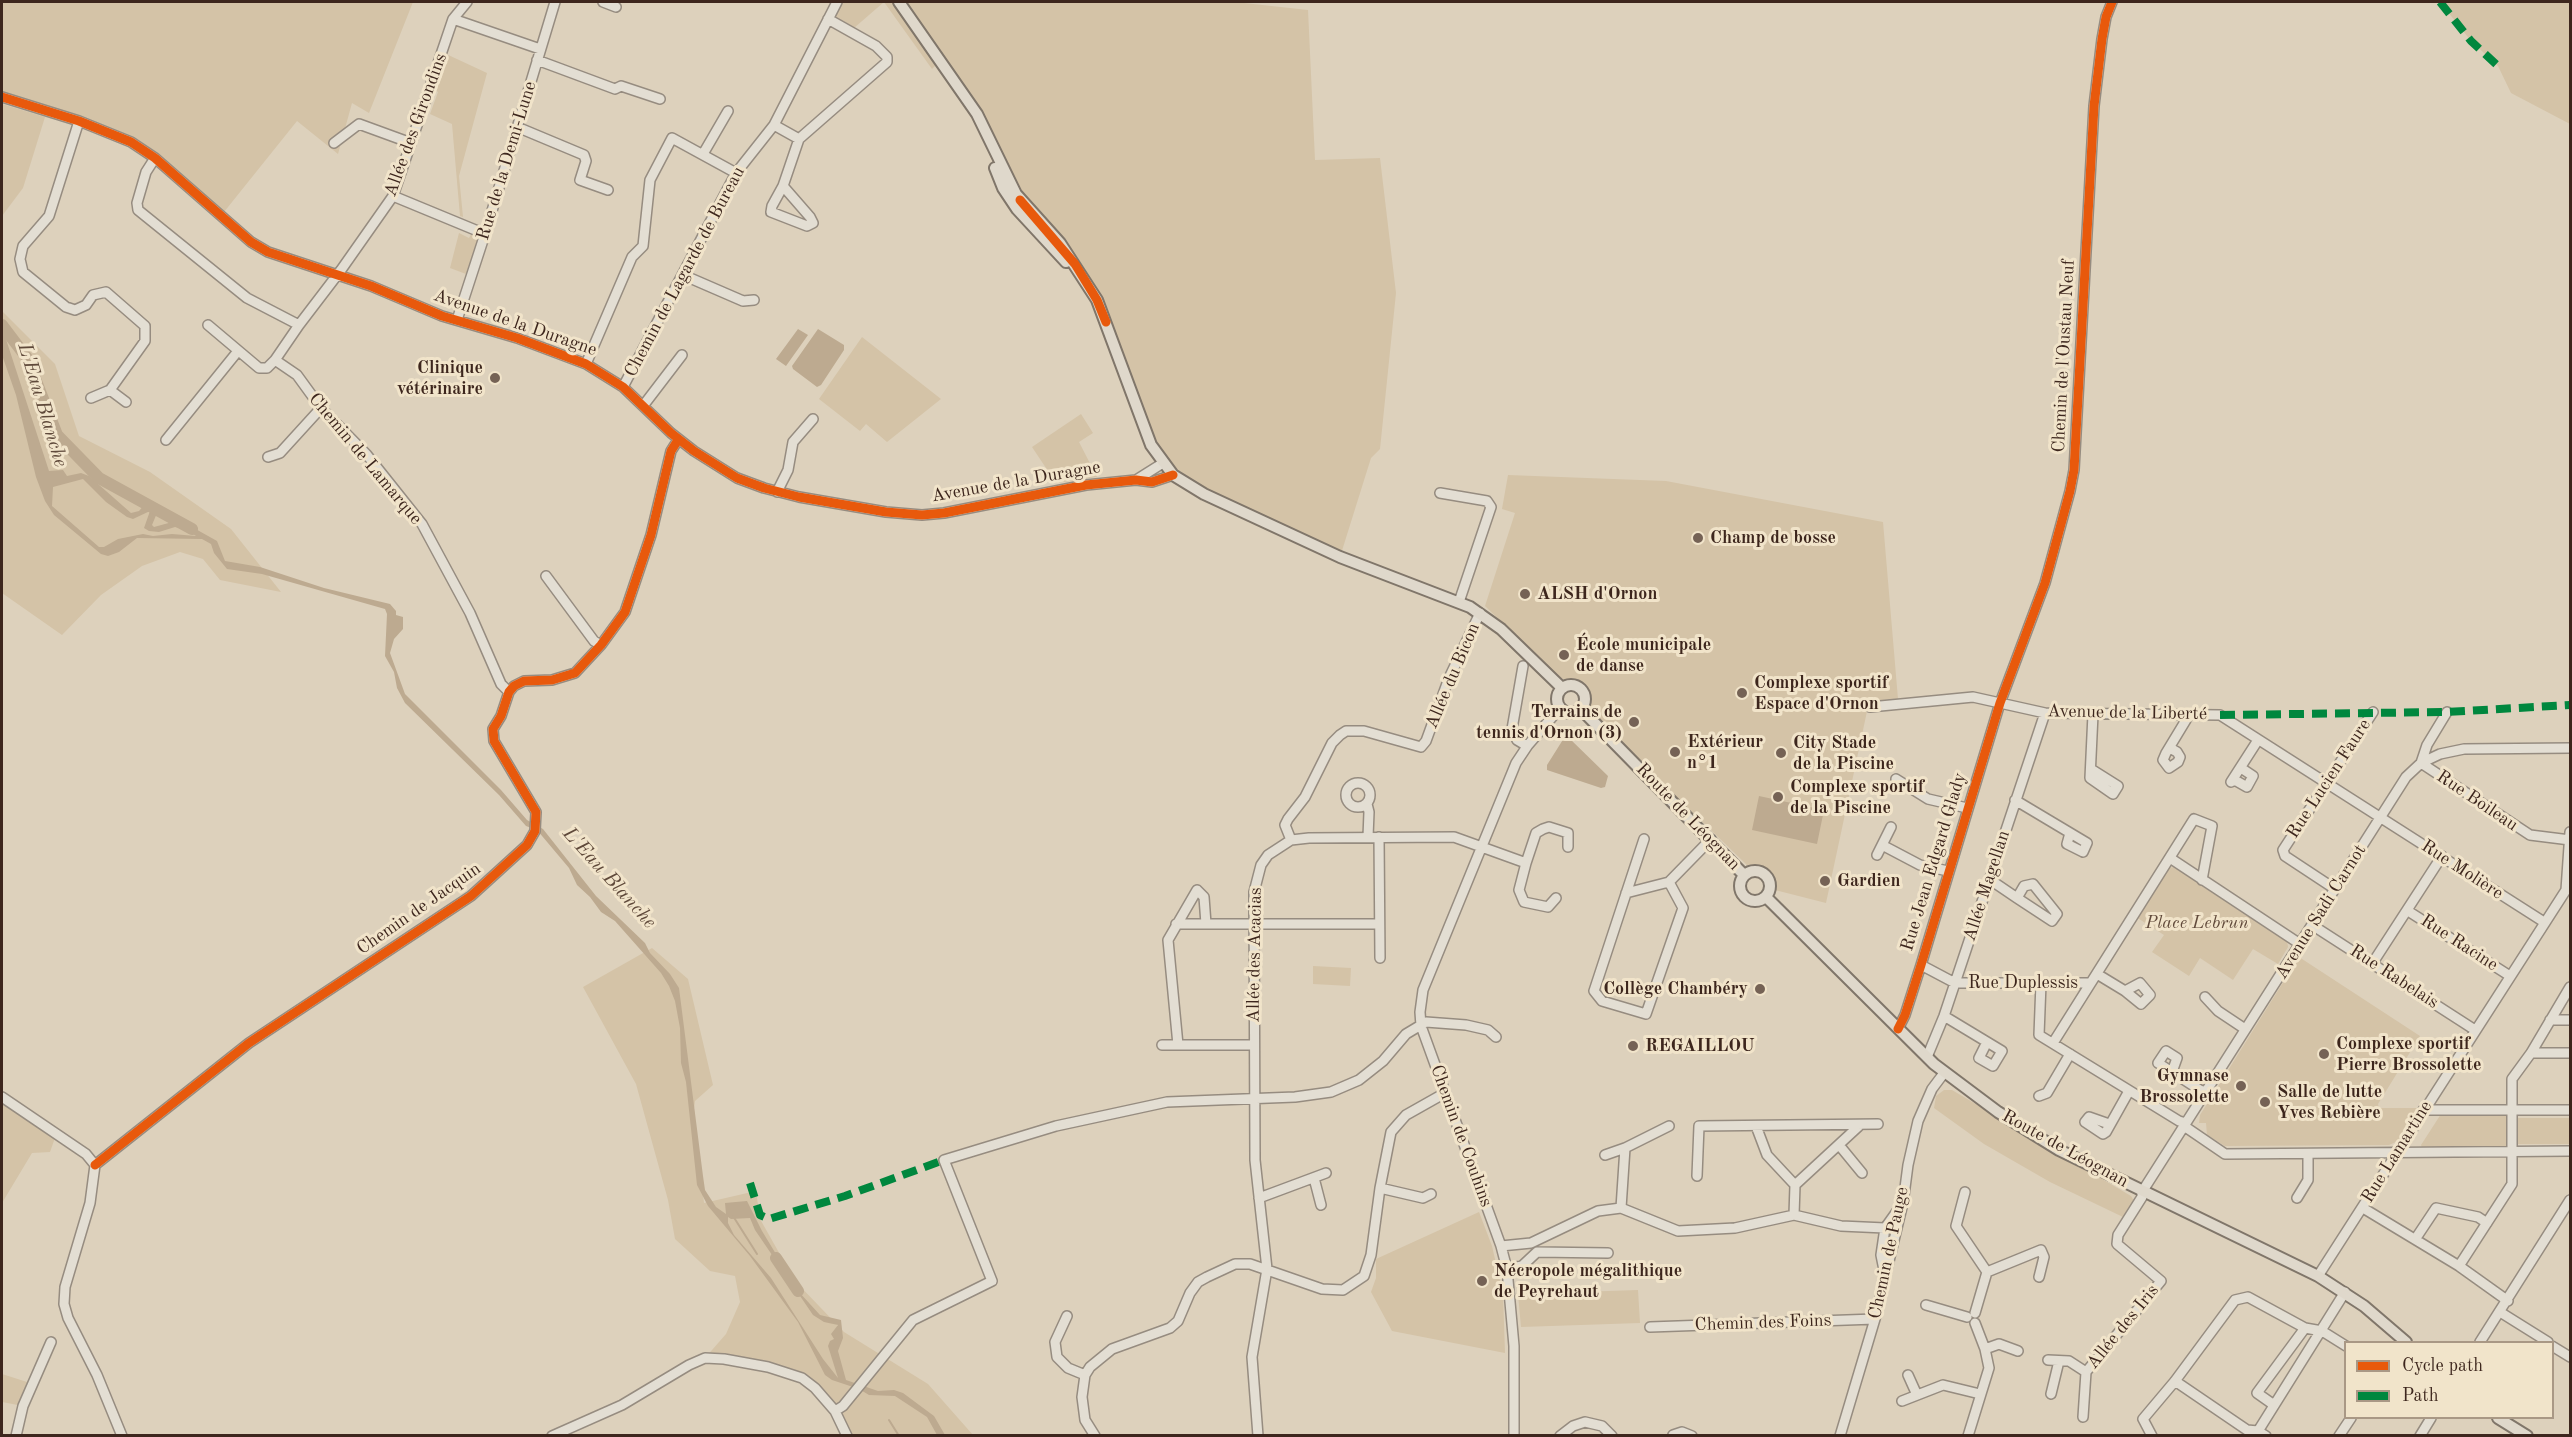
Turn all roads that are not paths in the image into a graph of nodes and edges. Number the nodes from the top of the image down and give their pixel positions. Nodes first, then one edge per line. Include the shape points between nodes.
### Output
1 (467, 2) edge
2 (555, 2) edge
3 (603, 2) edge
4 (837, 2) edge
5 (899, 2) edge
6 (2112, 2) edge
7 (616, 7) dead end
8 (828, 19) junction
9 (453, 20) junction
10 (540, 50) junction
11 (537, 60) junction
12 (2, 97) edge
13 (660, 99) dead end
14 (966, 99) junction
15 (728, 111) dead end
16 (79, 121) junction
17 (774, 125) junction
18 (517, 127) junction
19 (799, 139) junction
20 (334, 142) dead end
21 (411, 144) junction
22 (703, 154) junction
23 (155, 158) junction
24 (736, 173) junction
25 (783, 186) junction
26 (608, 190) dead end
27 (393, 196) junction
28 (485, 234) junction
29 (337, 274) junction
30 (683, 275) junction
31 (754, 300) dead end
32 (457, 320) junction
33 (1106, 322) junction
34 (208, 325) dead end
35 (298, 325) junction
36 (238, 351) junction
37 (682, 355) dead end
38 (275, 360) junction
39 (586, 364) junction
40 (623, 387) junction
41 (110, 390) junction
42 (91, 398) dead end
43 (126, 402) dead end
44 (643, 406) junction
45 (321, 408) junction
46 (813, 419) dead end
47 (166, 440) dead end
48 (678, 440) junction
49 (268, 457) dead end
50 (1163, 463) junction
51 (1173, 476) junction
52 (1136, 480) junction
53 (777, 492) junction
54 (1440, 493) dead end
55 (546, 576) dead end
56 (1459, 602) junction
57 (1480, 613) junction
58 (601, 645) junction
59 (1523, 666) dead end
60 (1562, 688) junction
61 (509, 692) junction
62 (2000, 703) junction
63 (1870, 707) dead end
64 (1560, 708) junction
65 (1581, 709) junction
66 (2373, 712) dead end
67 (2447, 712) dead end
68 (2045, 713) junction
69 (2093, 714) junction
70 (2187, 715) junction
71 (2220, 715) joint
72 (2258, 740) junction
73 (1527, 746) junction
74 (2571, 747) edge
75 (2170, 748) dead end
76 (2421, 763) junction
77 (2241, 768) junction
78 (2091, 769) dead end
79 (1896, 779) dead end
80 (2326, 783) junction
81 (2015, 800) junction
82 (1367, 804) dead end
83 (1967, 808) junction
84 (2381, 817) junction
85 (1891, 827) dead end
86 (2571, 832) edge
87 (2070, 833) dead end
88 (1368, 837) junction
89 (1379, 837) junction
90 (1644, 839) dead end
91 (1711, 839) junction
92 (2570, 839) edge
93 (1291, 840) junction
94 (1882, 845) junction
95 (1568, 847) dead end
96 (1482, 848) junction
97 (1878, 855) dead end
98 (2442, 856) junction
99 (2170, 858) junction
100 (1526, 863) junction
101 (1948, 871) junction
102 (1744, 875) junction
103 (1989, 879) junction
104 (2202, 880) junction
105 (1670, 882) junction
106 (2336, 889) junction
107 (1626, 893) junction
108 (1766, 897) junction
109 (1556, 898) dead end
110 (2017, 898) dead end
111 (2408, 911) junction
112 (2544, 922) junction
113 (1176, 924) junction
114 (1206, 924) junction
115 (1255, 924) junction
116 (1378, 924) junction
117 (2312, 925) junction
118 (2300, 944) junction
119 (1380, 958) dead end
120 (2372, 963) junction
121 (1921, 965) junction
122 (2097, 974) junction
123 (2510, 976) junction
124 (1955, 983) junction
125 (2041, 983) junction
126 (2090, 983) junction
127 (2571, 987) edge
128 (2125, 991) dead end
129 (2205, 997) dead end
130 (1944, 1016) junction
131 (2550, 1020) junction
132 (2571, 1020) edge
133 (1421, 1026) junction
134 (1898, 1029) junction
135 (2246, 1029) junction
136 (2475, 1030) junction
137 (1496, 1037) dead end
138 (1987, 1042) dead end
139 (2053, 1043) junction
140 (1162, 1045) dead end
141 (1178, 1045) junction
142 (1253, 1045) junction
143 (2531, 1053) junction
144 (2571, 1053) edge
145 (2070, 1054) junction
146 (1927, 1058) junction
147 (2172, 1072) dead end
148 (1944, 1073) junction
149 (2129, 1091) junction
150 (2206, 1092) junction
151 (1445, 1093) junction
152 (2039, 1096) dead end
153 (2, 1097) edge
154 (1256, 1099) junction
155 (2423, 1110) junction
156 (2571, 1110) edge
157 (2512, 1111) junction
158 (1878, 1124) dead end
159 (2109, 1124) dead end
160 (2185, 1124) junction
161 (1860, 1125) junction
162 (1669, 1126) dead end
163 (1756, 1126) junction
164 (1839, 1145) junction
165 (1625, 1148) junction
166 (2397, 1151) junction
167 (2571, 1151) edge
168 (2512, 1152) junction
169 (2308, 1154) junction
170 (1605, 1155) dead end
171 (95, 1166) junction
172 (1326, 1173) dead end
173 (1862, 1173) dead end
174 (1697, 1176) dead end
175 (1314, 1178) junction
176 (1796, 1185) junction
177 (1380, 1188) junction
178 (1965, 1192) dead end
179 (2142, 1192) junction
180 (1431, 1194) dead end
181 (1259, 1198) junction
182 (2297, 1198) dead end
183 (2571, 1200) edge
184 (1903, 1203) junction
185 (1322, 1205) dead end
186 (1621, 1208) junction
187 (2363, 1208) junction
188 (1794, 1215) junction
189 (2487, 1223) junction
190 (1885, 1228) junction
191 (2413, 1237) junction
192 (1501, 1246) junction
193 (1608, 1253) dead end
194 (2459, 1266) junction
195 (1267, 1269) junction
196 (1507, 1269) junction
197 (1987, 1272) junction
198 (2039, 1276) dead end
199 (2318, 1276) junction
200 (1885, 1278) junction
201 (2345, 1292) junction
202 (2508, 1301) junction
203 (1926, 1305) dead end
204 (2500, 1312) junction
205 (1971, 1315) junction
206 (1067, 1316) dead end
207 (1875, 1319) junction
208 (1650, 1327) dead end
209 (2305, 1328) junction
210 (2322, 1331) junction
211 (2405, 1341) edge
212 (2481, 1341) edge
213 (2546, 1341) edge
214 (51, 1342) dead end
215 (2344, 1345) edge
216 (2554, 1347) edge
217 (1985, 1349) junction
218 (2018, 1351) dead end
219 (2571, 1357) edge
220 (2048, 1360) dead end
221 (2059, 1361) junction
222 (2086, 1372) junction
223 (1908, 1375) dead end
224 (1086, 1376) junction
225 (2175, 1381) junction
226 (1980, 1394) junction
227 (2051, 1394) dead end
228 (1917, 1395) junction
229 (1902, 1401) dead end
230 (2274, 1405) junction
231 (835, 1411) junction
232 (2083, 1417) dead end
233 (2350, 1419) edge
234 (2430, 1419) edge
235 (2500, 1419) edge
236 (2260, 1434) edge
237 (1673, 1435) edge
238 (2150, 1435) edge
239 (16, 1436) edge
240 (122, 1436) edge
241 (552, 1436) edge
242 (847, 1436) edge
243 (1095, 1436) edge
244 (1258, 1436) edge
245 (1515, 1436) edge
246 (1560, 1436) edge
247 (1612, 1436) edge
248 (1692, 1436) edge
249 (1840, 1436) edge
250 (1968, 1436) edge
251 (2339, 1436) edge
252 (2420, 1436) edge
253 (2527, 1436) edge

1 - 9 street, Allée des Girondins
2 - 10 street, Rue de la Demi-Lune
3 - 7 street
4 - 8 street, Chemin de Lagarde de Bureau
5 - 14 main road
6 - 62 street, Chemin de l'Oustau Neuf via 2102,39 2094,106 2074,470 2045,583
8 - 17 street, Chemin de Lagarde de Bureau
8 - 19 street via 876,46 887,62
9 - 10 street
9 - 21 street, Allée des Girondins
10 - 11 street, Rue de la Demi-Lune
11 - 13 street via 615,89 621,86
11 - 18 street, Rue de la Demi-Lune
12 - 16 street, Avenue de la Duragne
14 - 33 main road via 1016,194 1071,258
14 - 33 main road via 1003,188 1086,286
15 - 22 street
16 - 23 street, Avenue de la Duragne via 114,133
16 - 41 street via 49,216 23,246 20,259 23,272 66,307 75,310 86,306 93,295 106,291 145,326 145,341
17 - 19 street
17 - 24 street, Chemin de Lagarde de Bureau
18 - 26 street via 584,155 580,180
18 - 28 street, Rue de la Demi-Lune
19 - 25 street
20 - 21 street via 359,124
21 - 27 street, Allée des Girondins
22 - 24 street
22 - 39 street via 672,138 650,180 643,246 632,257
23 - 29 street, Avenue de la Duragne via 258,247
23 - 35 street via 137,202 138,210 247,298
24 - 30 street, Chemin de Lagarde de Bureau
25 - 25 street via 771,212 807,226 813,223
27 - 28 street
27 - 29 street, Allée des Girondins
28 - 32 street, Rue de la Demi-Lune
29 - 32 street, Avenue de la Duragne
29 - 35 street
30 - 31 street via 743,301
30 - 40 street, Chemin de Lagarde de Bureau
32 - 39 street, Avenue de la Duragne
33 - 50 main road via 1151,445
34 - 36 street
35 - 38 street
36 - 38 street via 260,368 267,368
36 - 47 street
37 - 44 street
38 - 45 street, Chemin de Lamarque via 297,375
39 - 40 street, Avenue de la Duragne
40 - 44 street, Avenue de la Duragne
41 - 42 street
41 - 43 street
44 - 48 street, Avenue de la Duragne
45 - 49 street via 280,453
45 - 61 street, Chemin de Lamarque via 367,455 422,524 470,613 501,684
46 - 53 street via 793,442 788,470
48 - 53 street, Avenue de la Duragne via 737,478
48 - 58 street via 670,451 651,535 629,602
50 - 51 main road
50 - 52 street, Avenue de la Duragne
51 - 52 street, Avenue de la Duragne via 1152,482
51 - 56 main road via 1331,553
52 - 53 street, Avenue de la Duragne via 1086,485 922,515
54 - 56 street via 1486,501 1491,507
55 - 58 street
56 - 57 main road
57 - 60 main road
57 - 93 street, Allée du Bicon via 1449,678 1426,741 1421,747 1364,731 1340,735 1285,825
58 - 61 street via 575,673 552,680 524,681
59 - 73 street via 1512,729 1517,740
60 - 64 main road via 1557,700
60 - 65 main road via 1576,686 1583,692 1585,701
61 - 171 street, Chemin de Jacquin via 492,737 535,809 536,827 518,856 471,896 249,1043
62 - 63 street, Avenue de la Liberté via 1973,697
62 - 68 street, Avenue de la Liberté
62 - 83 street, Rue Jean Edgard Glady
64 - 65 main road via 1570,714
64 - 73 street, Chemin de Couhins
65 - 91 main road, Route de Léognan
66 - 80 street, Rue Lucien Faure
67 - 76 street
68 - 69 street, Avenue de la Liberté
68 - 81 street, Allée Magellan
69 - 70 street, Avenue de la Liberté
69 - 78 street
70 - 71 street, Avenue de la Liberté
70 - 75 street
71 - 72 street, Rue Molière
72 - 77 street
72 - 80 street, Rue Molière
73 - 96 street, Chemin de Couhins via 1516,763
74 - 76 street, Avenue Sadi Carnot via 2464,749
76 - 84 street, Avenue Sadi Carnot via 2406,777
76 - 92 street, Rue Boileau via 2530,836
77 - 77 street via 2232,781 2247,788 2253,776
79 - 83 street via 1928,799
80 - 84 street, Rue Molière
80 - 106 street, Rue Lucien Faure via 2283,853
81 - 87 street
81 - 103 street, Allée Magellan
82 - 88 street
83 - 101 street, Rue Jean Edgard Glady
84 - 98 street, Rue Molière
84 - 106 street, Avenue Sadi Carnot
85 - 94 street
86 - 92 street, Rue Lamartine
88 - 89 street
88 - 93 street
89 - 96 street via 1454,837
89 - 116 street
90 - 107 street
91 - 102 main road, Route de Léognan
91 - 105 street
92 - 112 street, Rue Lamartine via 2566,890
93 - 115 street, Allée des Acacias via 1269,855 1262,865 1254,892
94 - 97 street
94 - 101 street via 1920,865
95 - 100 street via 1568,833 1543,829 1536,833
96 - 100 street
96 - 133 street, Chemin de Couhins via 1423,990
98 - 111 street
98 - 112 street, Rue Molière
99 - 104 street
99 - 104 street via 2194,819 2212,826
99 - 122 street
100 - 109 street via 1519,891 1524,902 1548,907
101 - 121 street, Rue Jean Edgard Glady
102 - 108 main road via 1758,871 1767,876 1770,884
102 - 108 main road via 1739,884 1744,897 1758,902
103 - 110 street
103 - 124 street, Allée Magellan
104 - 118 street
105 - 107 street
105 - 107 street via 1683,908 1646,1014 1602,1001 1594,991
106 - 117 street, Avenue Sadi Carnot
108 - 134 main road, Route de Léognan
111 - 120 street
111 - 123 street, Rue Racine
112 - 123 street, Rue Lamartine
113 - 114 street
113 - 114 street via 1197,890 1204,897
113 - 141 street via 1168,940
114 - 115 street
115 - 116 street
115 - 142 street, Allée des Acacias
116 - 119 street
117 - 118 street, Avenue Sadi Carnot
117 - 120 street, Rue Rabelais
118 - 135 street, Avenue Sadi Carnot
120 - 136 street, Rue Rabelais
121 - 124 street
121 - 134 street, Rue Jean Edgard Glady
122 - 126 street
122 - 128 street
123 - 136 street, Rue Lamartine
124 - 125 street, Rue Duplessis
124 - 130 street, Allée Magellan
125 - 126 street, Rue Duplessis
125 - 139 street via 2039,1035
126 - 139 street
127 - 131 street
129 - 135 street via 2218,1011
130 - 138 street
130 - 146 street, Allée Magellan
131 - 132 street
131 - 143 street
133 - 137 street via 1433,1021 1466,1025 1488,1030
133 - 151 street, Chemin de Couhins
133 - 154 street via 1406,1034 1383,1061 1359,1080 1331,1092
134 - 146 main road, Route de Léognan
135 - 150 street, Avenue Sadi Carnot
136 - 155 street, Rue Lamartine
139 - 145 street
140 - 141 street
141 - 142 street
142 - 154 street, Allée des Acacias
143 - 144 street
143 - 157 street via 2512,1079
145 - 149 street
145 - 152 street via 2048,1093
146 - 148 main road, Route de Léognan
147 - 150 street
148 - 179 main road, Route de Léognan via 2027,1132
148 - 184 street, Chemin de Pauge via 1920,1113
149 - 159 street
149 - 160 street
150 - 160 street, Avenue Sadi Carnot
151 - 177 street via 1406,1115 1391,1132
151 - 192 street, Chemin de Couhins
153 - 171 street via 86,1154
154 - 181 street, Allée des Acacias
154 - 231 street via 1167,1102 1056,1126 944,1160 992,1281 913,1320
155 - 157 street
155 - 166 street, Rue Lamartine
156 - 157 street
157 - 168 street
158 - 161 street
160 - 169 street via 2225,1154
160 - 179 street, Avenue Sadi Carnot
161 - 163 street
161 - 164 street
162 - 165 street
163 - 174 street via 1699,1126
163 - 176 street via 1767,1155
164 - 173 street
164 - 176 street
165 - 170 street
165 - 186 street
166 - 168 street
166 - 169 street
166 - 187 street, Rue Lamartine
167 - 168 street
168 - 189 street via 2512,1184
169 - 182 street via 2308,1180
171 - 240 street via 90,1203 65,1287 64,1304
172 - 175 street
175 - 181 street
175 - 185 street
176 - 188 street
177 - 180 street via 1423,1198
177 - 195 street via 1371,1255 1364,1276 1343,1290 1322,1289
178 - 197 street via 1956,1226
179 - 199 main road, Route de Léognan
179 - 222 street, Allée des Iris via 2117,1244 2161,1281
181 - 195 street, Allée des Acacias
183 - 202 street
184 - 190 street
184 - 200 street, Chemin de Pauge
186 - 188 street via 1678,1231 1735,1228
186 - 192 street via 1598,1212 1531,1243
187 - 191 street
187 - 199 street, Rue Lamartine
188 - 190 street via 1841,1226
189 - 191 street via 2478,1217 2436,1208
189 - 194 street
190 - 200 street via 1881,1255
191 - 194 street
192 - 196 street, Chemin de Couhins
193 - 196 street via 1537,1252 1522,1266
194 - 202 street
195 - 224 street via 1235,1264 1207,1276 1190,1293 1178,1321 1170,1328 1112,1349 1090,1367
195 - 244 street, Allée des Acacias via 1252,1357
196 - 245 street, Chemin de Couhins via 1514,1346
197 - 198 street via 2041,1250 2044,1257
197 - 205 street
199 - 201 main road, Route de Léognan
200 - 207 street, Chemin de Pauge
201 - 210 street
201 - 211 main road, Route de Léognan
202 - 204 street
203 - 205 street
204 - 212 street
204 - 213 street
205 - 217 street via 1970,1324 1975,1323
206 - 224 street via 1055,1342 1057,1357 1068,1368
207 - 208 street, Chemin des Foins
207 - 249 street, Chemin de Pauge
209 - 210 street
209 - 225 street via 2248,1297 2235,1300
209 - 230 street via 2257,1393
210 - 215 street
210 - 230 street
214 - 239 street via 23,1406
216 - 219 street
217 - 218 street via 1999,1344
217 - 226 street via 1989,1368
220 - 221 street
221 - 222 street via 2069,1361
221 - 227 street
222 - 232 street, Allée des Iris
223 - 228 street
224 - 243 street via 1083,1409
225 - 236 street via 2247,1430
225 - 238 street via 2143,1419
226 - 228 street via 1942,1385
226 - 250 street
228 - 229 street
230 - 236 street
231 - 241 street via 802,1378 768,1367 705,1358 622,1405
231 - 242 street
233 - 251 street
234 - 252 street
235 - 253 main road
237 - 248 street via 1682,1432
246 - 247 street via 1585,1422 1602,1426

